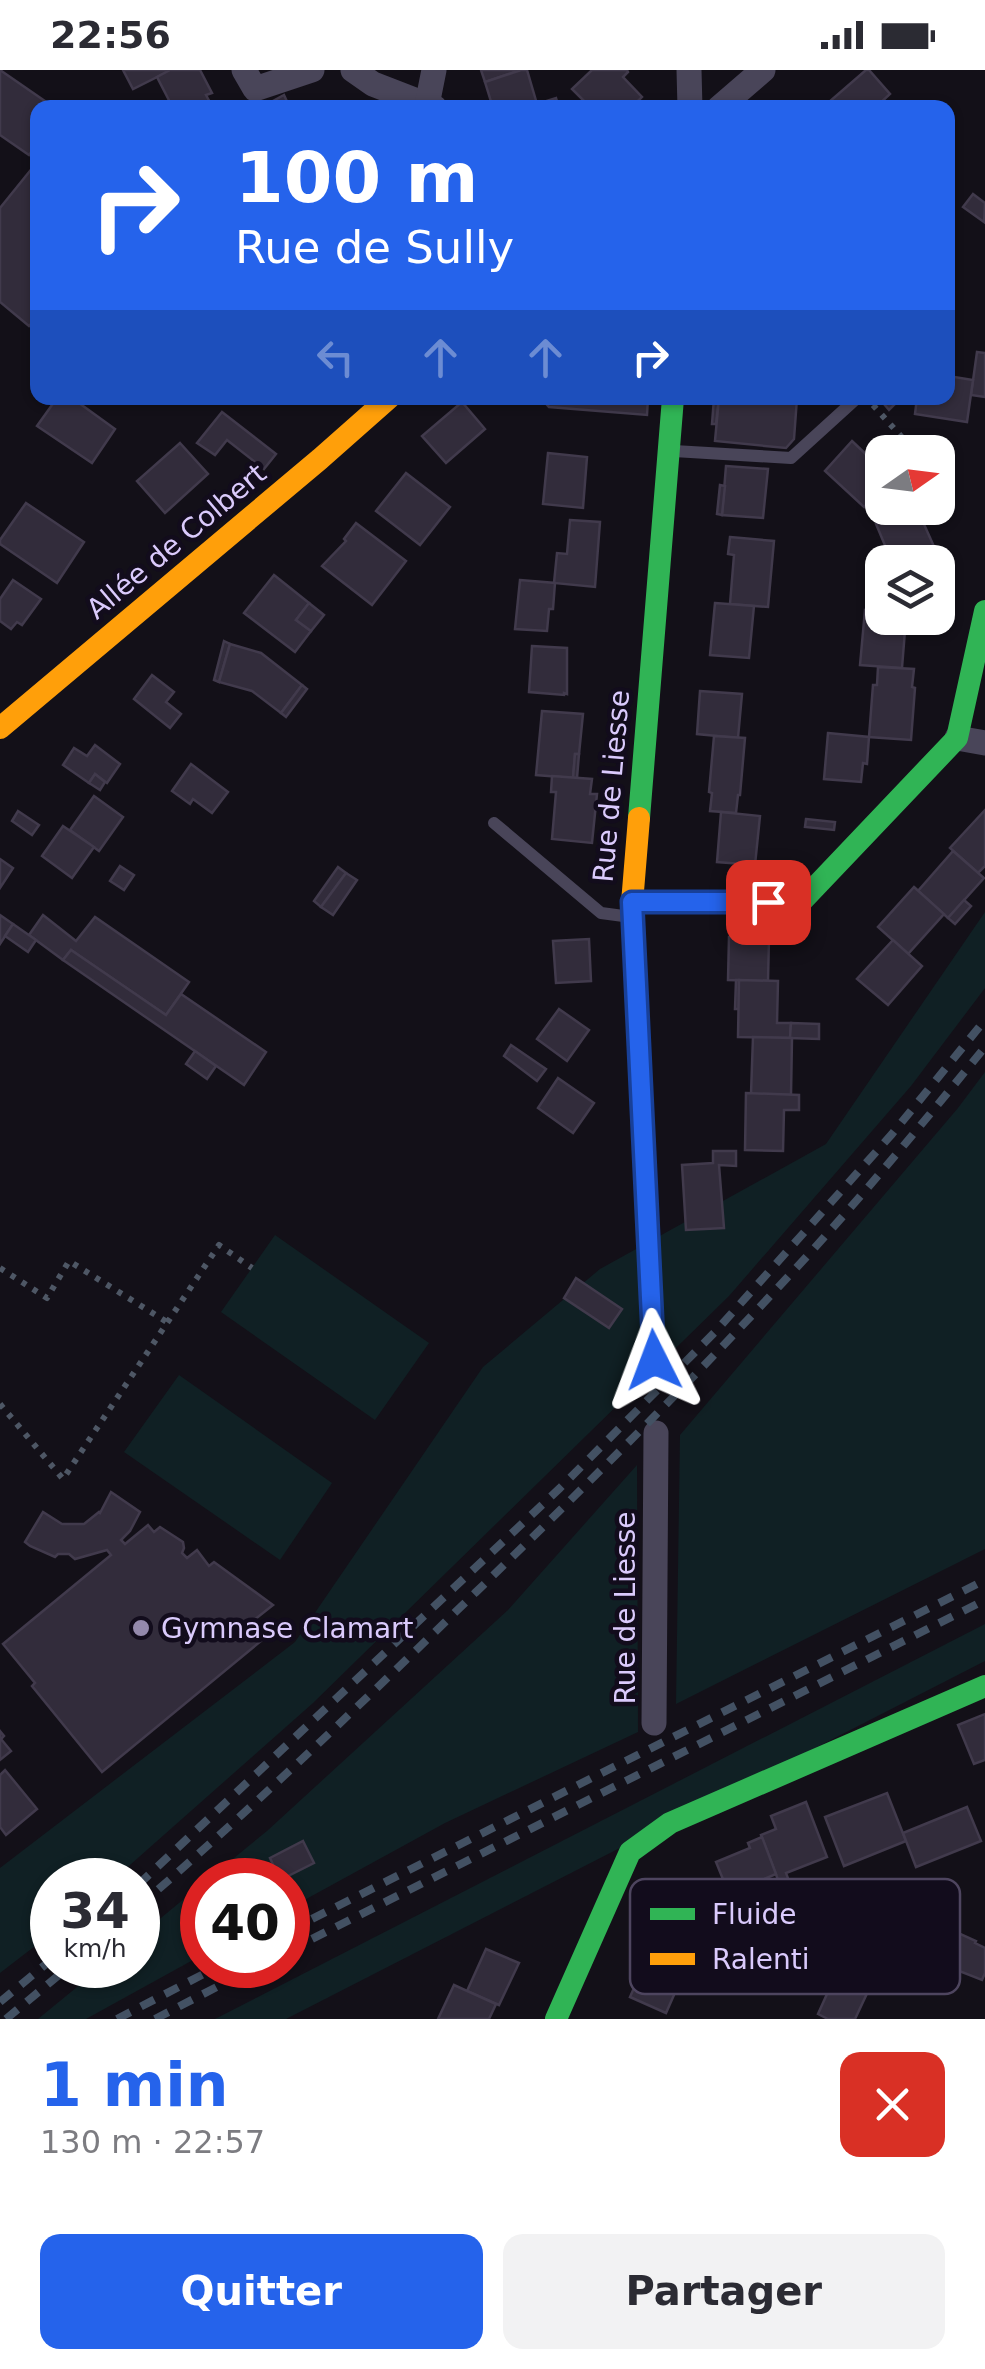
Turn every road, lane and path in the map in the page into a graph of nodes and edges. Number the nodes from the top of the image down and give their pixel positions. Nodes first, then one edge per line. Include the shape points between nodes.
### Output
1 (244, 70) edge
2 (312, 70) edge
3 (353, 70) edge
4 (434, 70) edge
5 (688, 70) edge
6 (763, 70) edge
7 (415, 100) edge
8 (432, 100) edge
9 (690, 100) edge
10 (727, 100) edge
11 (381, 405) edge
12 (672, 405) edge
13 (849, 405) edge
14 (872, 405) edge
15 (900, 435) edge
16 (668, 450) junction
17 (985, 612) edge
18 (0, 728) edge
19 (957, 738) junction
20 (985, 743) edge
21 (494, 824) dead end
22 (633, 910) junction
23 (0, 1268) edge
24 (252, 1268) dead end
25 (168, 1322) junction
26 (654, 1360) dead end
27 (0, 1404) edge
28 (656, 1434) dead end
29 (985, 1686) edge
30 (654, 1723) dead end
31 (556, 2019) edge

1 - 2 street via 255,89
3 - 7 street
4 - 8 street
5 - 9 street
6 - 10 street
11 - 18 street, Allée de Colbert
12 - 16 street, Rue de Liesse
13 - 16 lane via 791,458
14 - 15 path
16 - 22 street, Rue de Liesse
17 - 19 street
19 - 20 street
19 - 22 street via 801,902
21 - 22 lane via 601,913
22 - 26 street, Rue de Liesse
23 - 25 path via 46,1298 68,1260
24 - 25 path via 218,1244
25 - 27 path via 63,1479
28 - 30 street, Rue de Liesse
29 - 31 street via 670,1822 630,1852

